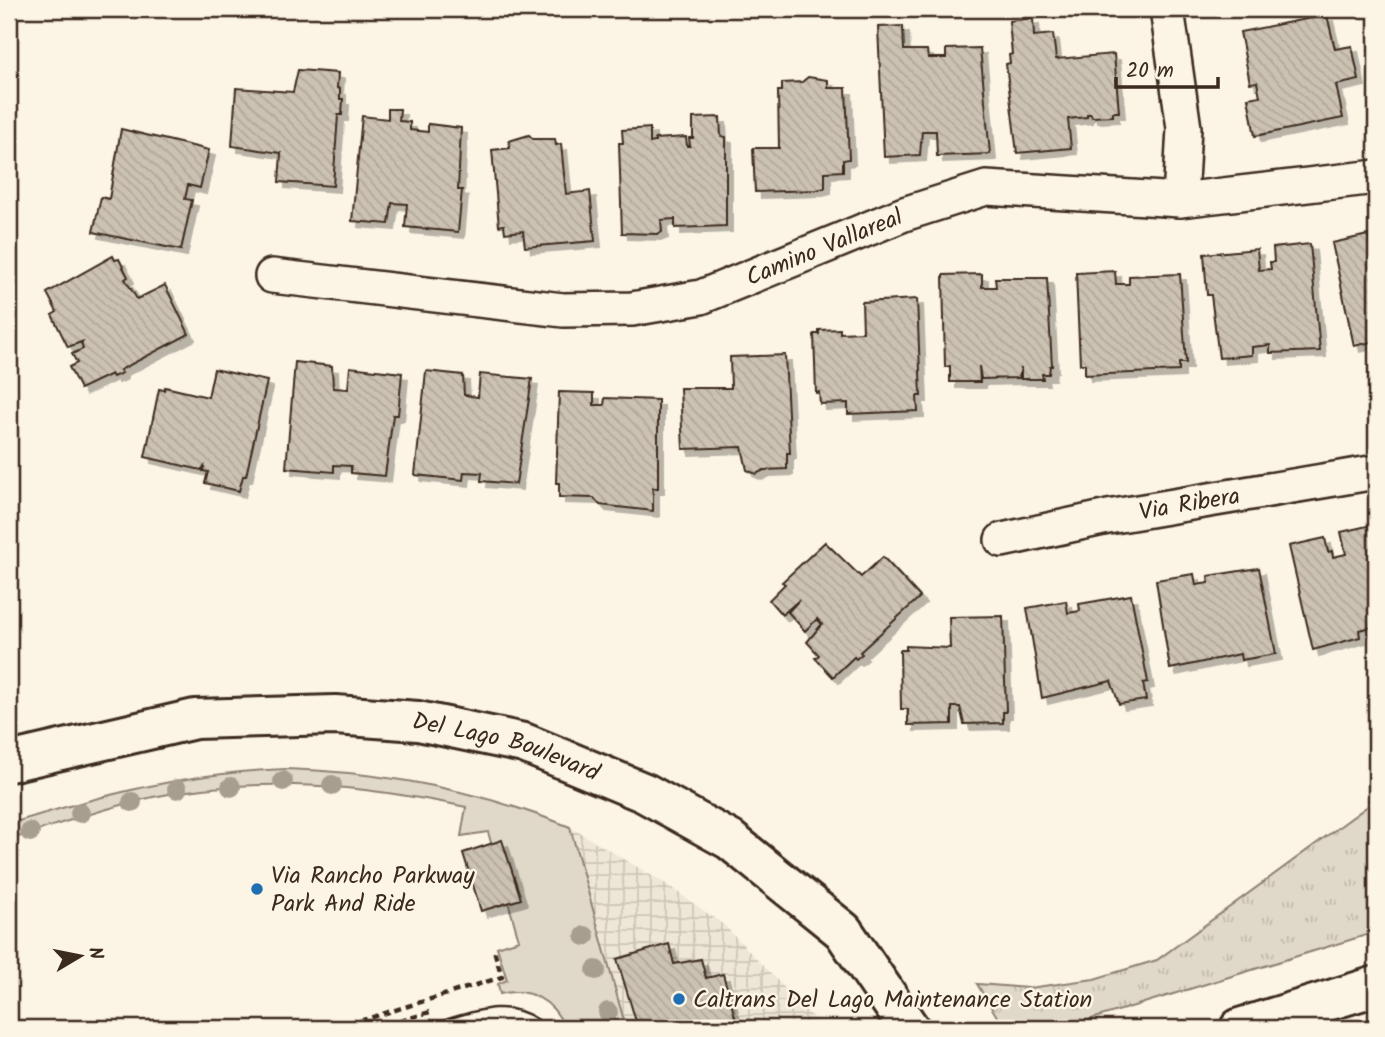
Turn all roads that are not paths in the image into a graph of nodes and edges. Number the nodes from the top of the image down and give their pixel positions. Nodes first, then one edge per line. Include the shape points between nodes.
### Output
1 (1167, 9) edge
2 (1376, 177) edge
3 (1180, 200) junction
4 (272, 276) dead end
5 (1376, 472) edge
6 (1002, 540) dead end
7 (9, 762) edge
8 (1376, 986) edge
9 (450, 1028) edge
10 (534, 1028) edge
11 (909, 1028) edge
12 (1240, 1028) edge

1 - 3 street via 1184,128
2 - 3 street, Camino Vallareal
3 - 4 street, Camino Vallareal via 986,188 904,214 701,297 632,309 563,310
5 - 6 street, Via Ribera via 1108,517
7 - 11 main road, Del Lago Boulevard via 195,719 335,715 418,720 524,743 645,793 730,840 843,931
8 - 12 main road
9 - 10 lane via 501,1015

